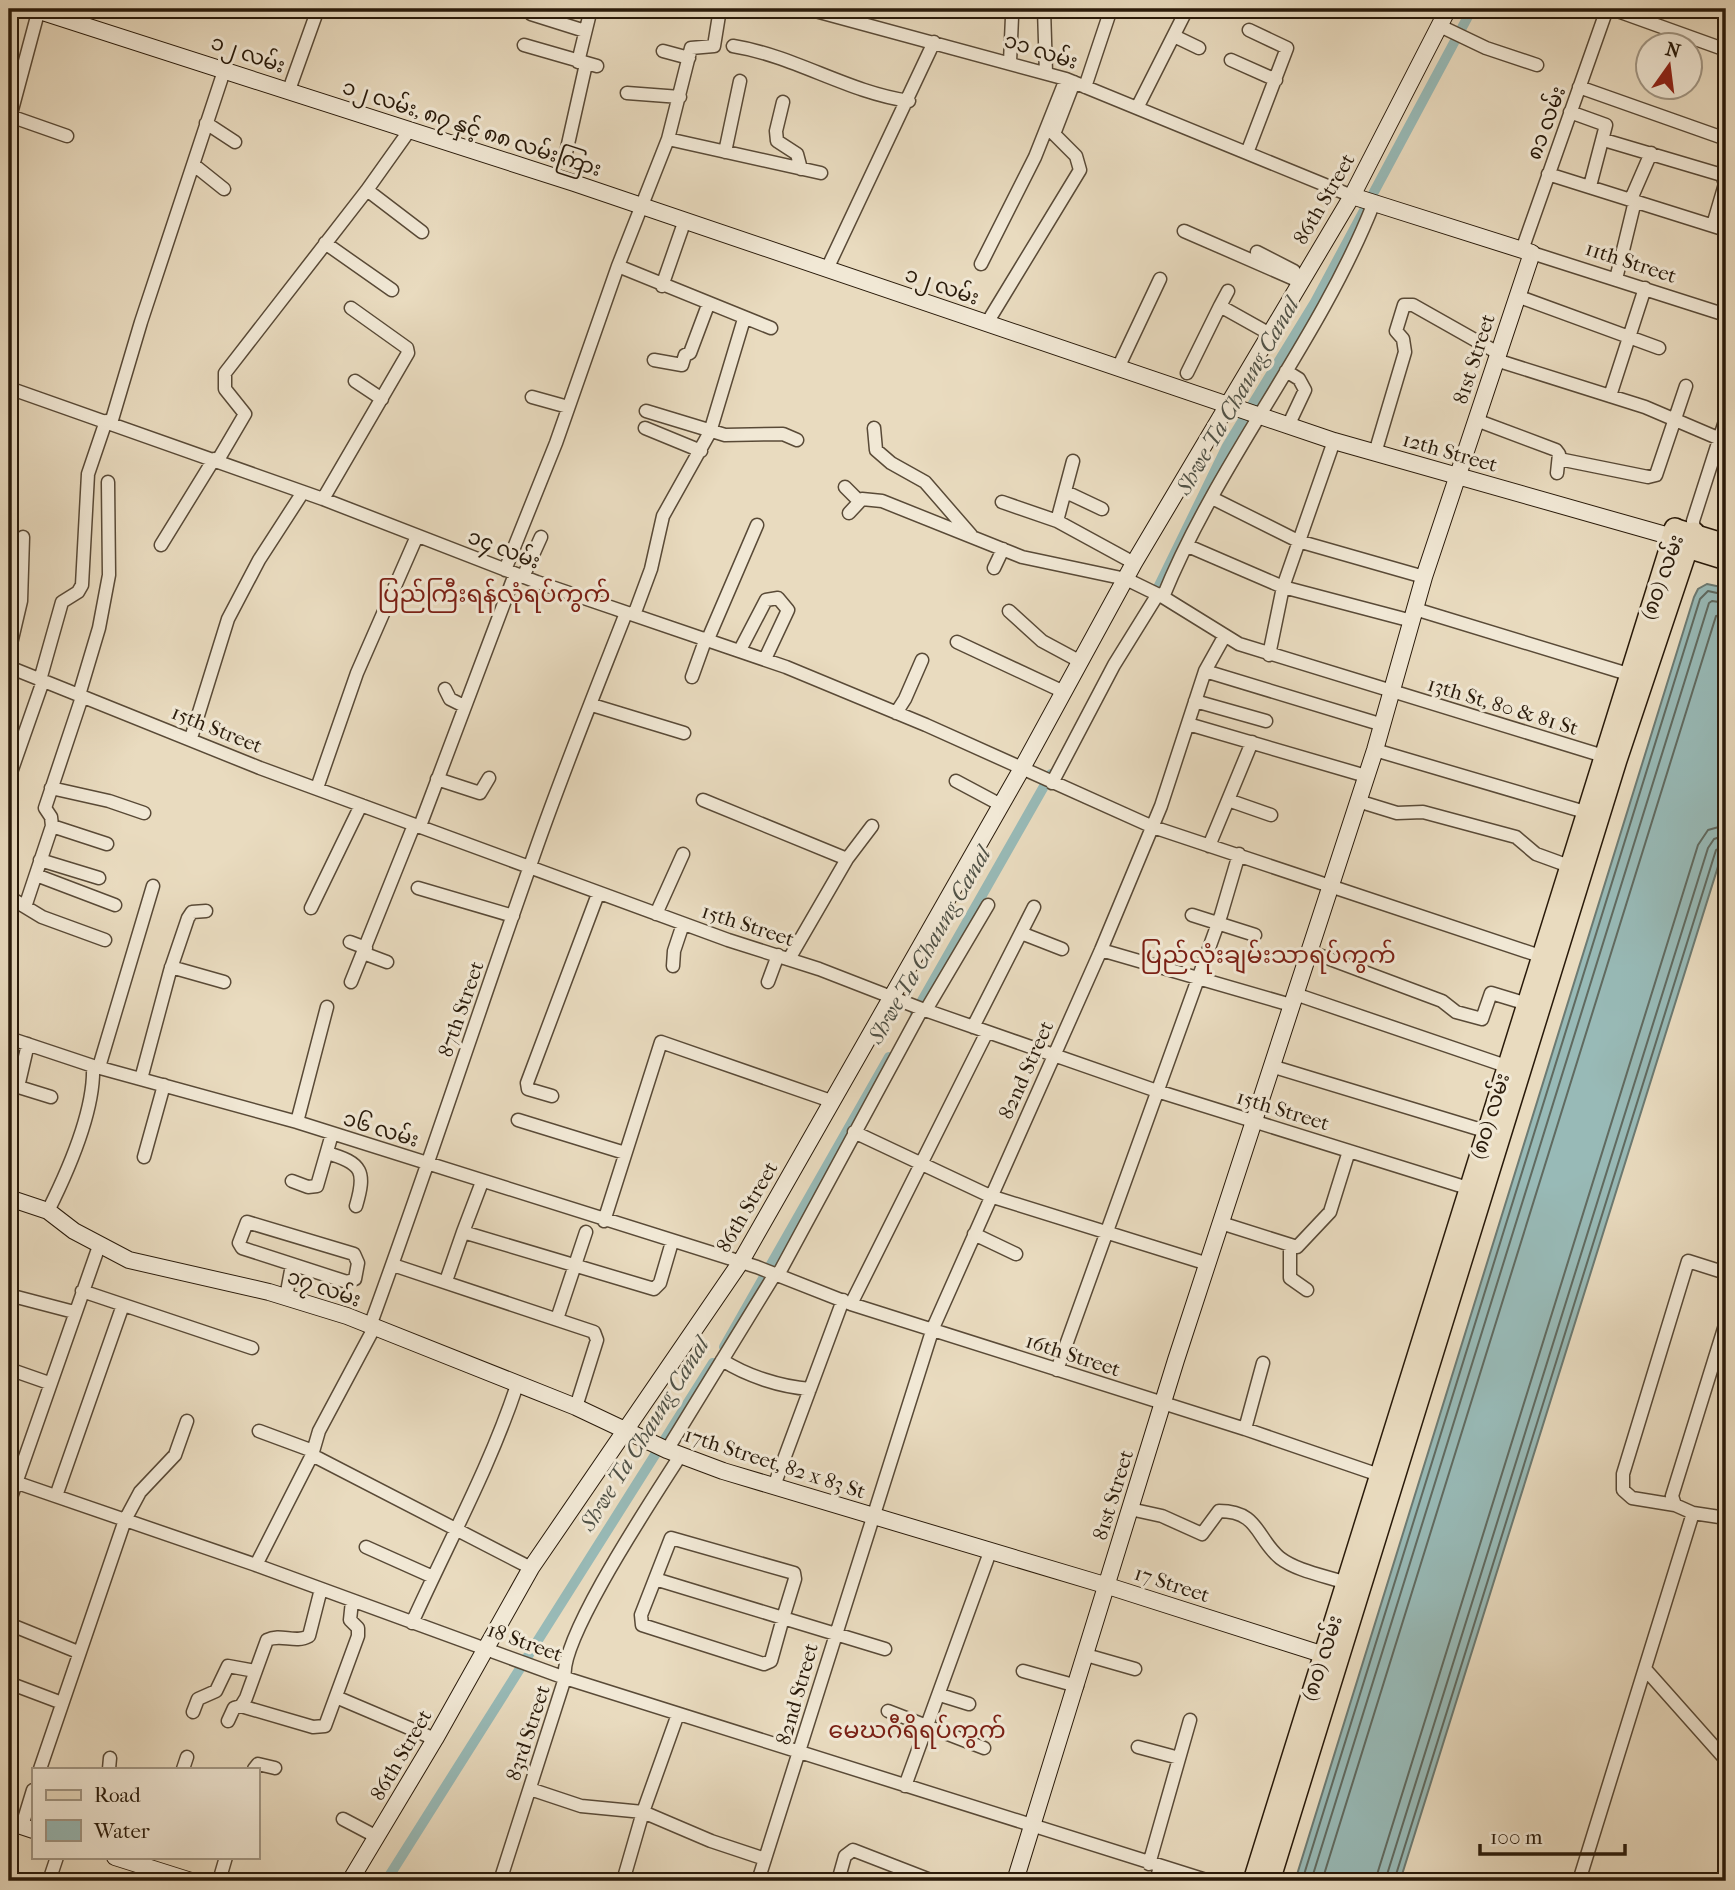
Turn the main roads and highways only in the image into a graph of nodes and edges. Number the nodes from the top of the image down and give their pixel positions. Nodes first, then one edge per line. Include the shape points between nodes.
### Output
1 (1680, 535) junction
2 (1726, 544) edge
3 (1726, 560) edge
4 (1610, 758) junction
5 (1549, 959) junction
6 (1476, 1191) junction
7 (1386, 1478) junction
8 (1330, 1658) junction
9 (1253, 1881) edge
10 (1270, 1881) edge

1 - 2 main road, 12th Street
1 - 3 main road, 12th Street
1 - 4 main road, (၈၀) လမ်း
1 - 4 main road, (၈၀) လမ်း via 1628,674
4 - 5 main road, (၈၀) လမ်း
4 - 5 main road, (၈၀) လမ်း via 1584,811
5 - 6 main road, (၈၀) လမ်း
5 - 6 main road, (၈၀) လမ်း via 1524,1003 1486,1131
6 - 7 main road, (၈၀) လမ်း
7 - 8 main road, (၈၀) လမ်း
7 - 8 main road, (၈၀) လမ်း via 1346,1583
8 - 9 main road, (၈၀) လမ်း
8 - 10 main road, (၈၀) လမ်း

